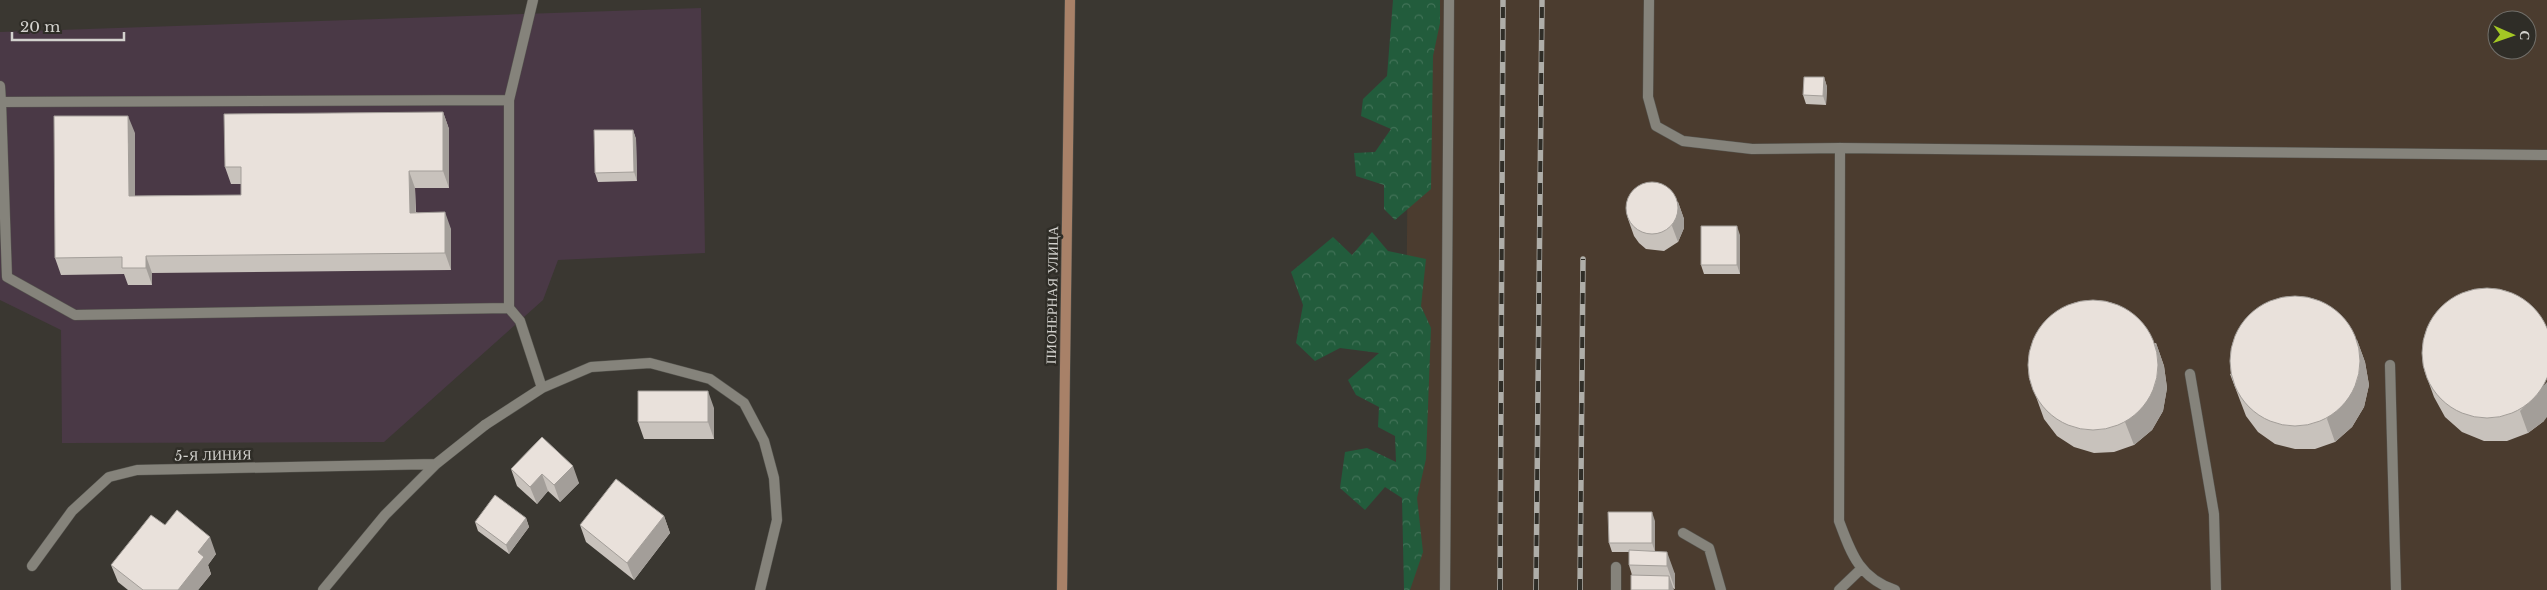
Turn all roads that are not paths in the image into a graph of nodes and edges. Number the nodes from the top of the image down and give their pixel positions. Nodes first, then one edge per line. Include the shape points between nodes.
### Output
1 (533, 0) edge
2 (1070, 0) edge
3 (1449, 0) edge
4 (1649, 0) edge
5 (0, 86) edge
6 (509, 100) junction
7 (2, 102) junction
8 (1840, 148) junction
9 (2547, 155) edge
10 (509, 308) junction
11 (2390, 365) dead end
12 (2190, 374) dead end
13 (542, 388) junction
14 (436, 464) junction
15 (1684, 533) dead end
16 (32, 566) dead end
17 (1616, 567) dead end
18 (1861, 569) junction
19 (323, 590) edge
20 (760, 590) edge
21 (1062, 590) edge
22 (1445, 590) edge
23 (1616, 590) edge
24 (1721, 590) edge
25 (1839, 590) edge
26 (1894, 590) edge
27 (2216, 590) edge
28 (2396, 590) edge

1 - 6 street
2 - 21 street, ПИОНЕРНАЯ УЛИЦА
3 - 22 street
4 - 8 street via 1648,97 1656,126 1683,141 1752,149
5 - 7 street
6 - 7 street
6 - 10 street
7 - 10 street via 7,277 76,315
8 - 9 street
8 - 18 street via 1839,521 1848,547
10 - 13 street via 520,321
11 - 28 street
12 - 27 street via 2214,514
13 - 14 street via 485,425
13 - 20 street via 591,367 650,363 710,379 744,403 764,441 775,486 777,520
14 - 16 street, 5-Я ЛИНИЯ via 137,470 119,474 109,477 72,511
14 - 19 street via 385,515
15 - 24 street via 1709,548
17 - 23 street
18 - 25 street
18 - 26 street via 1880,585

